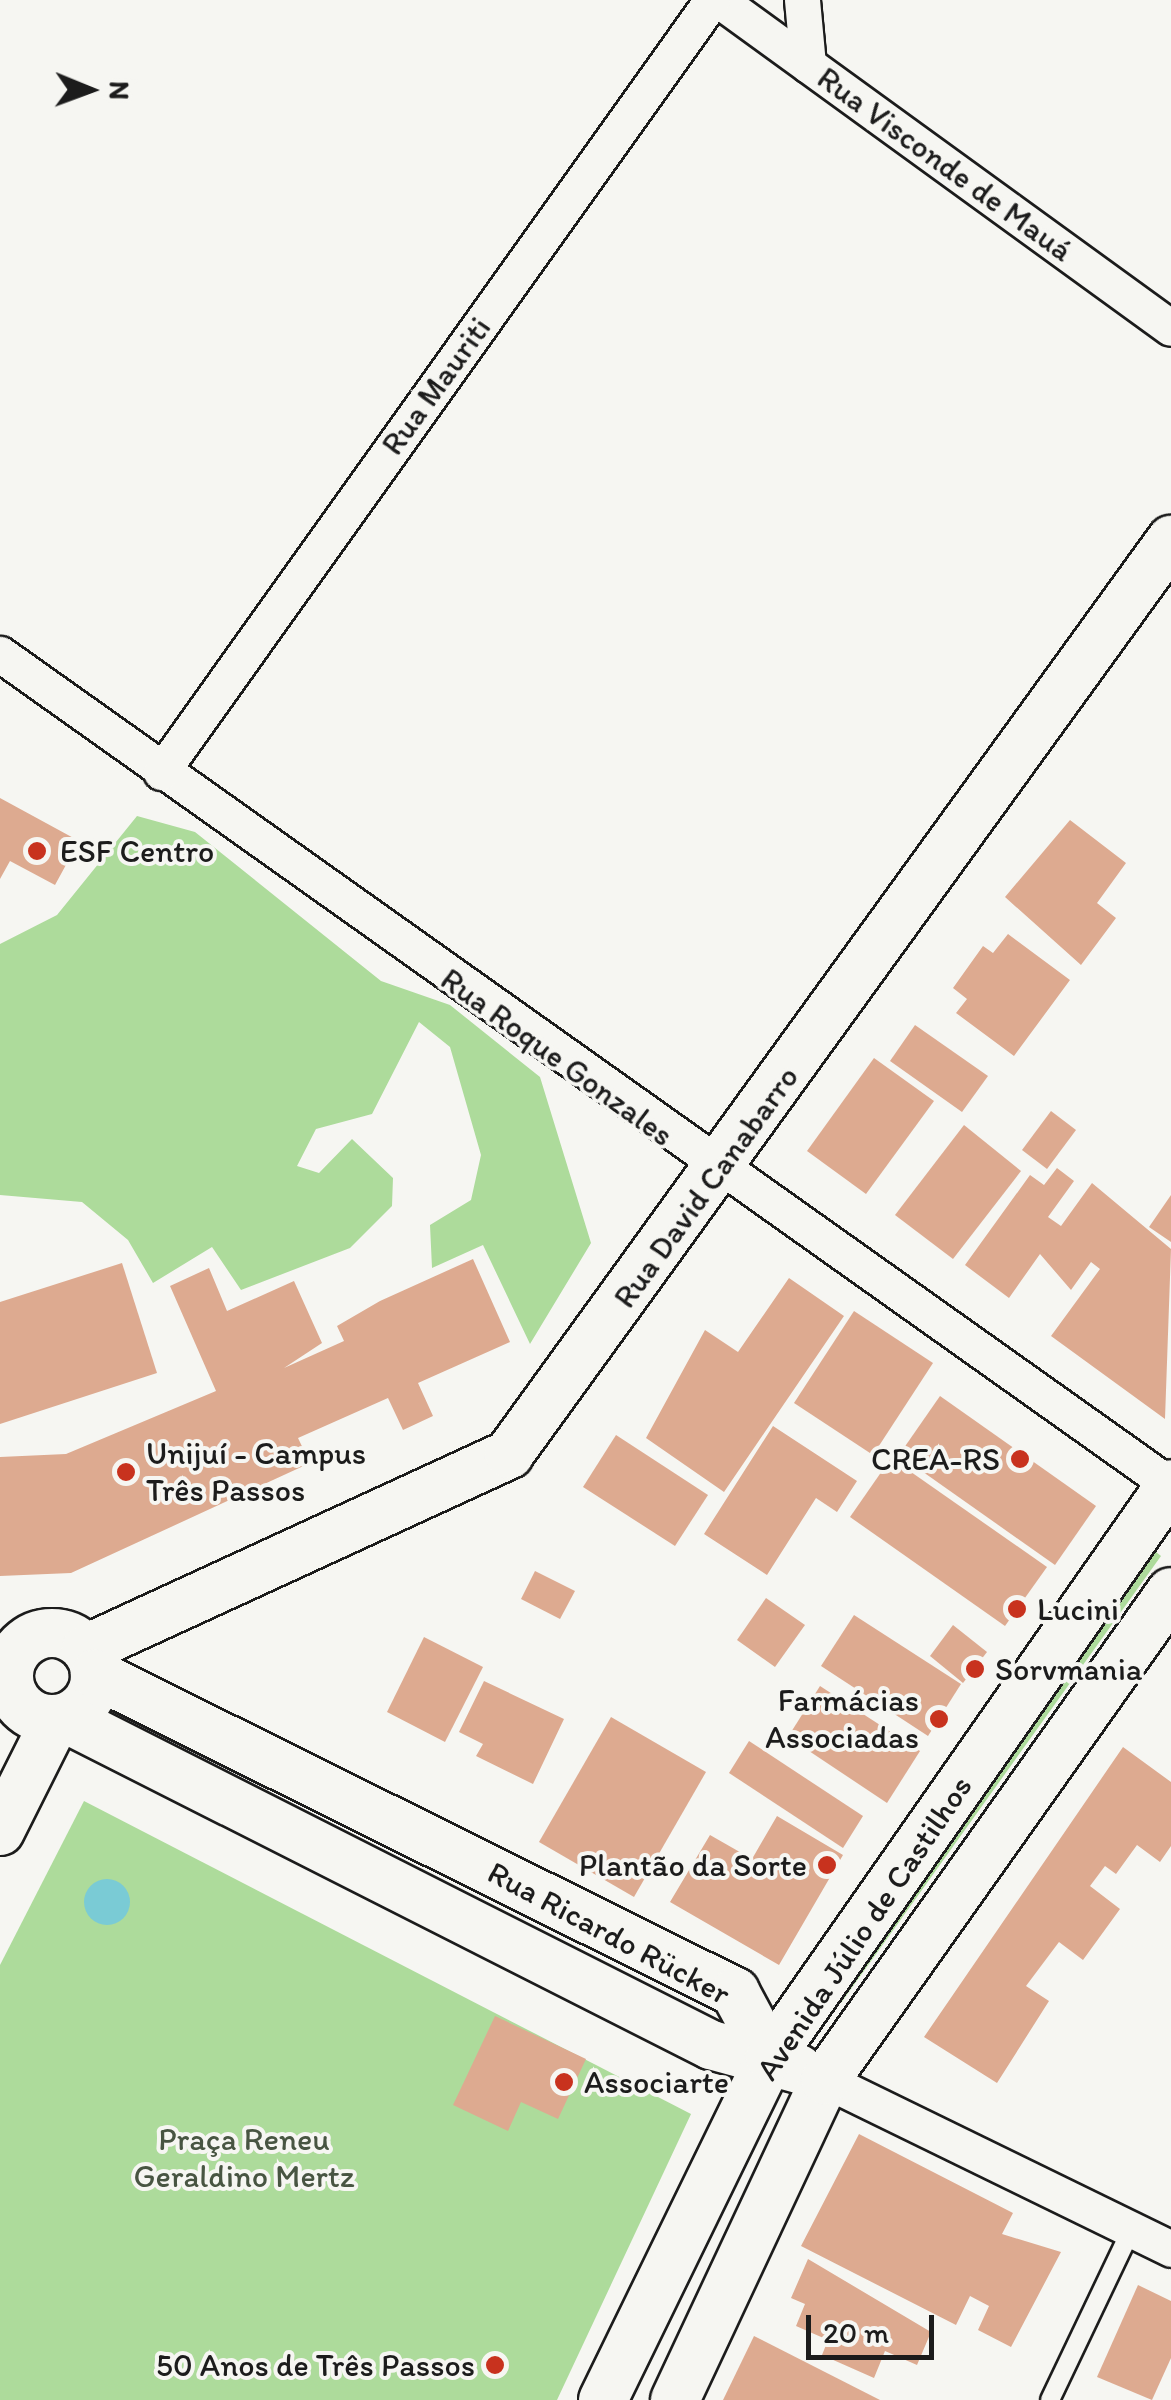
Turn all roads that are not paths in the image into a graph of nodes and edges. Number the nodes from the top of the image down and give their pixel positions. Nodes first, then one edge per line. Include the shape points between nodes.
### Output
1 (716, 0) edge
2 (802, 0) edge
3 (808, 65) junction
4 (1171, 328) edge
5 (1171, 540) edge
6 (0, 654) edge
7 (160, 772) junction
8 (718, 1173) junction
9 (1171, 1485) edge
10 (1171, 1592) edge
11 (91, 1662) junction
12 (25, 1697) edge
13 (0, 1831) edge
14 (770, 2057) junction
15 (825, 2080) junction
16 (1131, 2230) junction
17 (1171, 2249) edge
18 (603, 2400) edge
19 (674, 2400) edge
20 (1050, 2400) edge

1 - 3 street, Rua Visconde de Mauá
1 - 7 street, Rua Mauriti
2 - 3 street
3 - 4 street, Rua Visconde de Mauá
5 - 8 street, Rua David Canabarro
6 - 7 street, Rua Roque Gonzales
7 - 8 street, Rua Roque Gonzales
8 - 9 street, Rua Roque Gonzales
8 - 11 street, Rua David Canabarro via 508,1454
9 - 14 street, Avenida Júlio de Castilhos
10 - 15 street, Avenida Júlio de Castilhos
11 - 12 street via 88,1701
11 - 12 street, Rua Ricardo Rücker via 52,1632
11 - 14 street, Rua Ricardo Rücker via 735,1992
12 - 13 street
12 - 14 street, Rua Ricardo Rücker via 710,2046
14 - 15 street
14 - 18 street, Avenida Júlio de Castilhos
15 - 16 street
15 - 19 street, Avenida Júlio de Castilhos
16 - 17 street
16 - 20 lane

